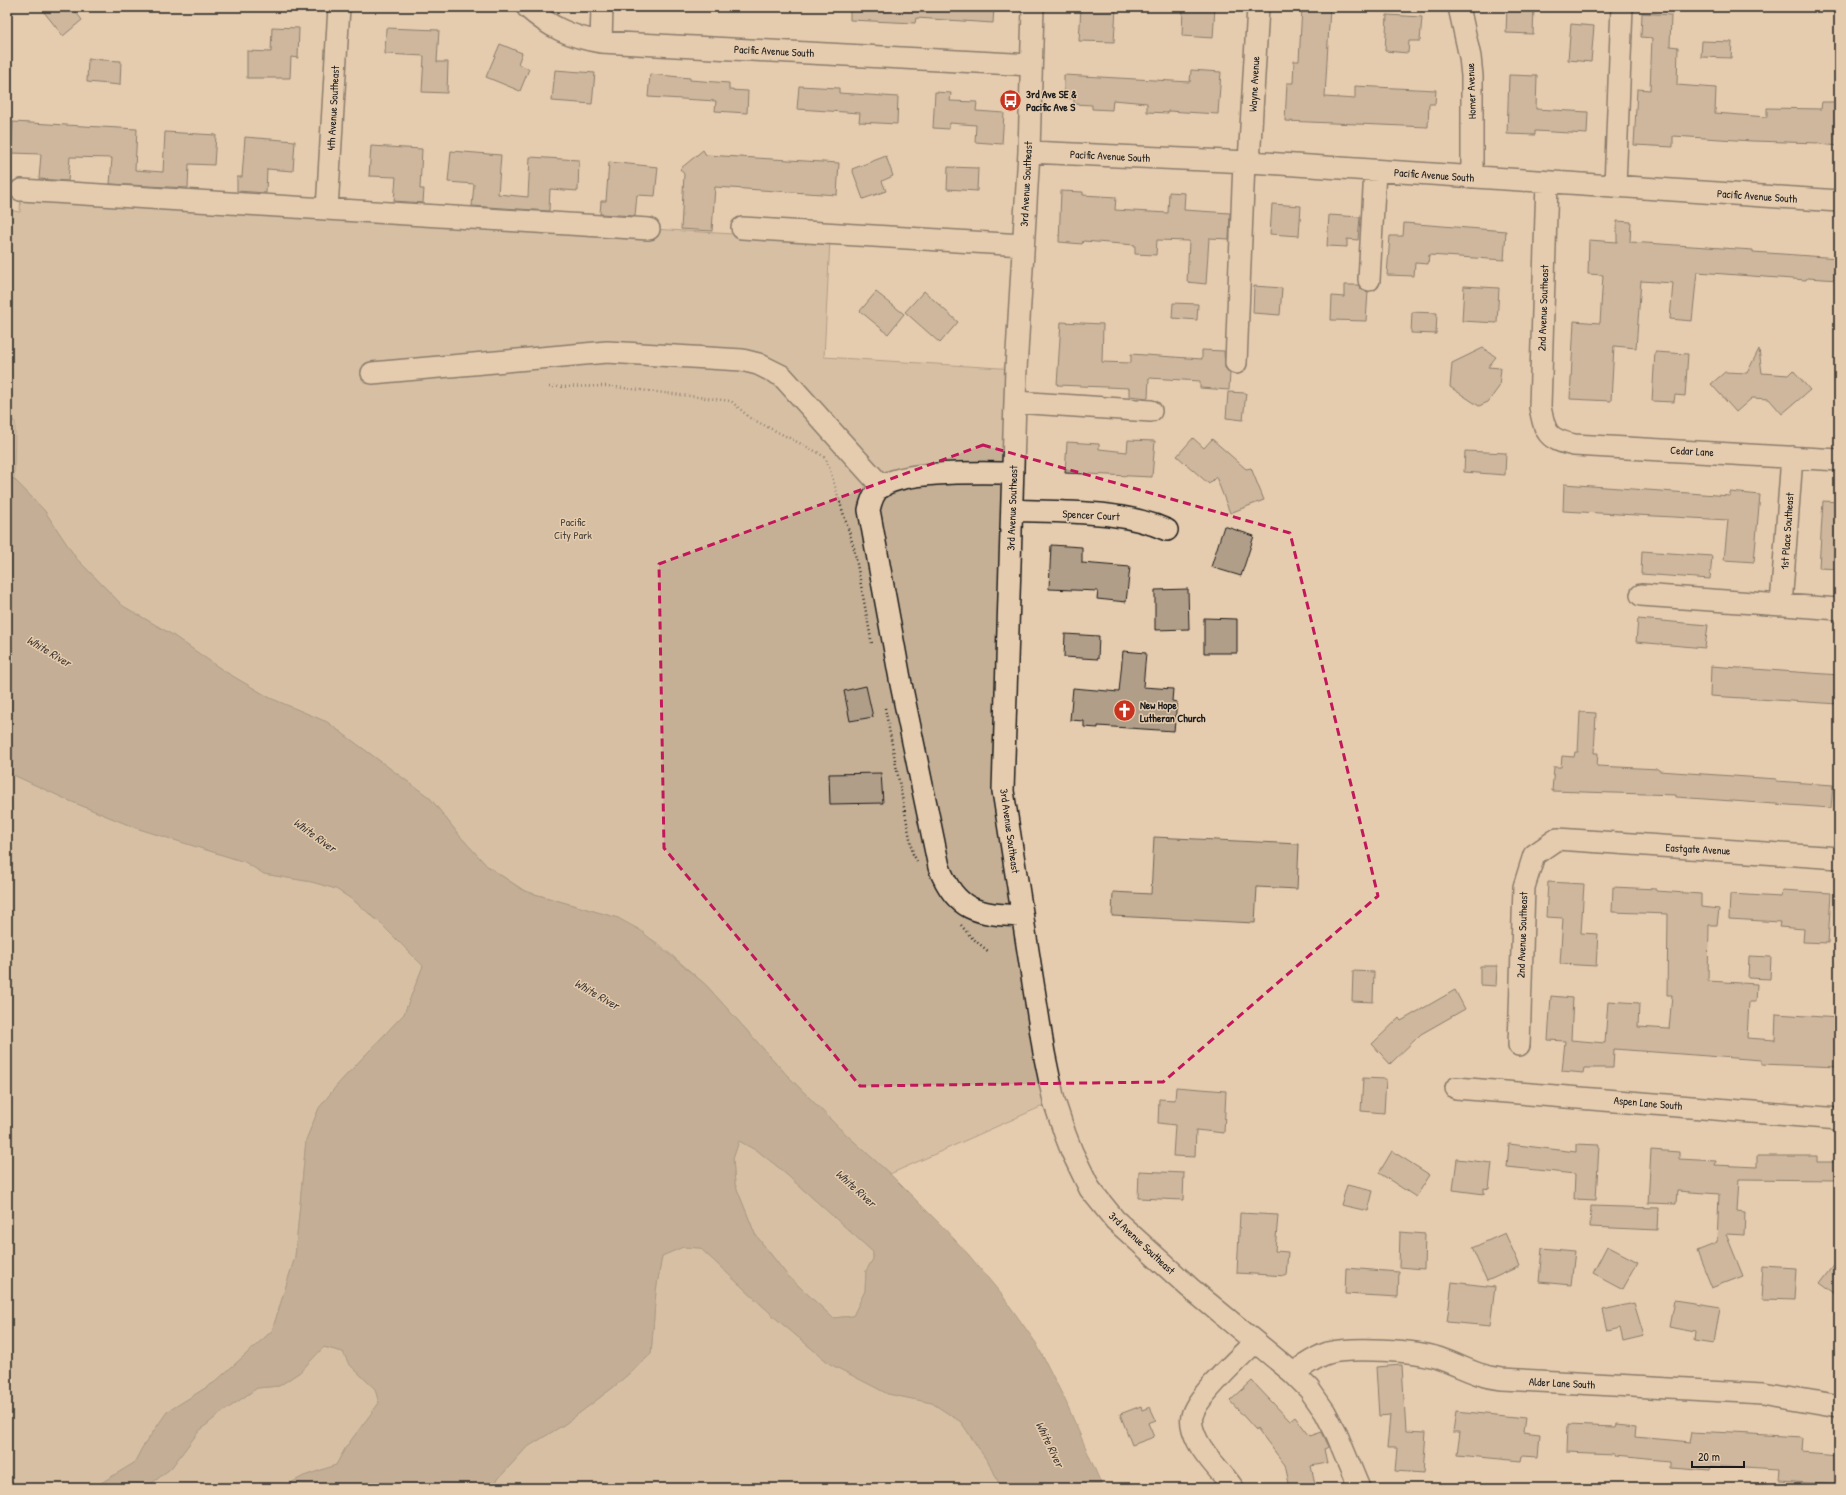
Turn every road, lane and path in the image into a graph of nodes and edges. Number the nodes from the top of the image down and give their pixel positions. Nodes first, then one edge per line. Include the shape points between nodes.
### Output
1 (339, 7) edge
2 (527, 7) edge
3 (602, 7) edge
4 (1034, 7) edge
5 (1258, 7) edge
6 (1459, 7) edge
7 (1622, 7) edge
8 (600, 42) junction
9 (1031, 65) junction
10 (1029, 152) junction
11 (1246, 162) junction
12 (1375, 171) junction
13 (1472, 177) junction
14 (1547, 182) junction
15 (1615, 186) junction
16 (21, 190) dead end
17 (1839, 201) edge
18 (327, 209) junction
19 (742, 228) dead end
20 (649, 229) dead end
21 (1023, 245) junction
22 (1369, 280) dead end
23 (1236, 363) dead end
24 (372, 373) dead end
25 (549, 387) dead end
26 (1015, 402) junction
27 (1151, 412) dead end
28 (1548, 433) joint
29 (1792, 457) junction
30 (1839, 460) edge
31 (1013, 473) junction
32 (882, 486) junction
33 (1012, 510) junction
34 (1167, 530) dead end
35 (1641, 595) dead end
36 (1781, 605) junction
37 (1839, 609) edge
38 (874, 650) dead end
39 (884, 705) dead end
40 (1557, 839) joint
41 (1839, 858) edge
42 (920, 866) dead end
43 (1022, 916) junction
44 (956, 919) dead end
45 (989, 952) dead end
46 (1519, 1045) dead end
47 (1456, 1088) dead end
48 (1839, 1119) edge
49 (1255, 1342) junction
50 (1293, 1373) junction
51 (1839, 1406) edge
52 (1233, 1488) edge
53 (1359, 1488) edge

1 - 18 street, 4th Avenue Southeast
2 - 8 street, Pacific Avenue South via 563,32 577,38
3 - 8 street
4 - 9 street, 3rd Avenue Southeast
5 - 11 street, Wayne Avenue
6 - 13 street, Homer Avenue via 1472,76
7 - 15 street
8 - 9 street, Pacific Avenue South
9 - 10 street, 3rd Avenue Southeast
10 - 11 street, Pacific Avenue South
10 - 21 street, 3rd Avenue Southeast
11 - 12 street, Pacific Avenue South
11 - 23 street, Wayne Avenue
12 - 13 street, Pacific Avenue South
12 - 22 street
13 - 14 street, Pacific Avenue South
14 - 15 street, Pacific Avenue South
14 - 28 street, 2nd Avenue Southeast via 1540,407
15 - 17 street, Pacific Avenue South
16 - 18 street
18 - 20 street
19 - 21 street
21 - 26 street, 3rd Avenue Southeast
24 - 32 street via 606,352 742,360 758,364 782,376
25 - 38 path via 607,386 731,402 750,418 819,452 830,467 854,548
26 - 27 street
26 - 31 street, 3rd Avenue Southeast
28 - 29 street, Cedar Lane via 1557,441 1574,445
29 - 30 street, Cedar Lane
29 - 36 street, 1st Place Southeast
31 - 32 street via 915,476
31 - 33 street, 3rd Avenue Southeast
32 - 43 street via 871,500 869,510 938,868 952,894 962,904 994,915
33 - 34 street, Spencer Court via 1125,517 1149,522
33 - 43 street, 3rd Avenue Southeast via 1003,791
35 - 36 street
36 - 37 street
39 - 42 path via 913,854
40 - 41 street, Eastgate Avenue
40 - 46 street, 2nd Avenue Southeast via 1534,855 1524,887
43 - 49 street, 3rd Avenue Southeast via 1054,1101 1072,1152 1090,1189 1115,1220
44 - 45 path via 970,936
47 - 48 street, Aspen Lane South
49 - 50 street, 3rd Avenue Southeast
49 - 52 street via 1220,1377 1196,1406 1192,1417 1192,1427 1198,1442
50 - 51 street, Alder Lane South via 1317,1358 1336,1351 1416,1353 1437,1357 1478,1375 1502,1380 1764,1393
50 - 53 street, 3rd Avenue Southeast via 1310,1390 1325,1412 1338,1435

